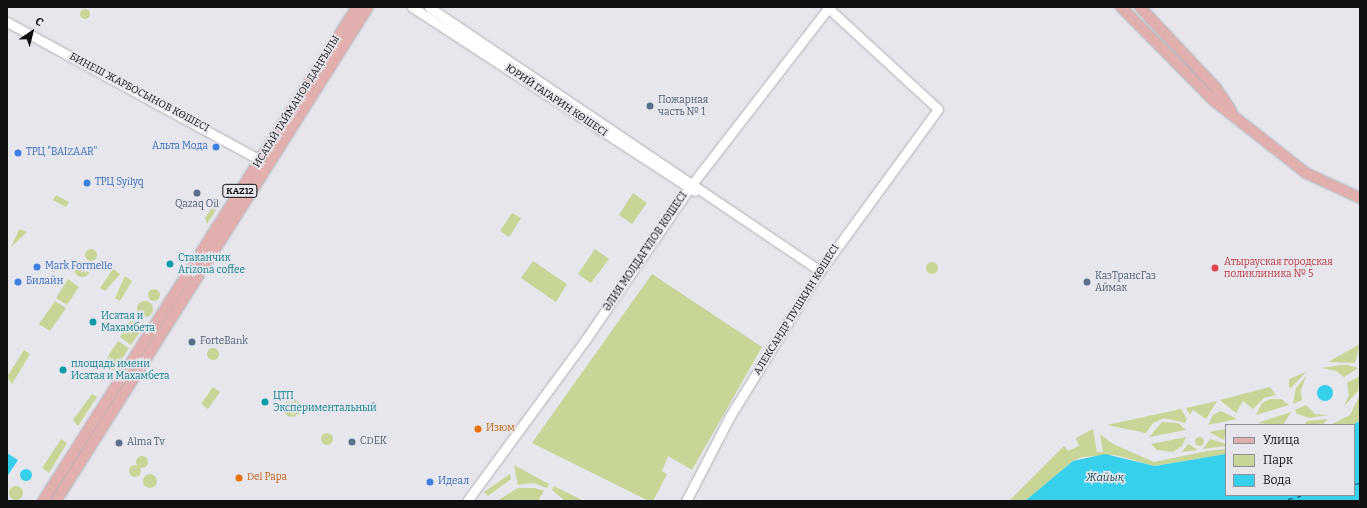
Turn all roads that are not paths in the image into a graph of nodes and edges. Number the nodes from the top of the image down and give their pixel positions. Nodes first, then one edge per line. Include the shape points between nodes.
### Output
1 (357, 7) edge
2 (368, 7) edge
3 (412, 7) edge
4 (428, 7) edge
5 (828, 7) edge
6 (1121, 7) edge
7 (1140, 7) edge
8 (7, 22) edge
9 (1232, 112) junction
10 (265, 162) junction
11 (691, 186) junction
12 (1360, 198) edge
13 (820, 271) junction
14 (43, 499) edge
15 (56, 501) edge
16 (468, 501) edge
17 (686, 501) edge

1 - 10 main road, ИСАТАЙ ТАЙМАНОВ ДАҢҒЫЛЫ / KAZ12
2 - 10 main road, ИСАТАЙ ТАЙМАНОВ ДАҢҒЫЛЫ / KAZ12
3 - 11 street, ЮРИЙ ГАГАРИН КӨШЕСІ
4 - 11 street, ЮРИЙ ГАГАРИН КӨШЕСІ
5 - 11 street, ӘЛИЯ МОЛДАҒҰЛОВ КӨШЕСІ
5 - 13 street, АЛЕКСАНДР ПУШКИН КӨШЕСІ via 938,109
6 - 9 main road via 1213,100
7 - 9 main road via 1216,88
8 - 10 street, БИНЕШ ЖАРБОСЫНОВ КӨШЕСІ
9 - 12 main road via 1306,172
10 - 14 main road, ИСАТАЙ ТАЙМАНОВ ДАҢҒЫЛЫ / KAZ12
10 - 15 main road, ИСАТАЙ ТАЙМАНОВ ДАҢҒЫЛЫ / KAZ12
11 - 13 street, ЮРИЙ ГАГАРИН КӨШЕСІ
11 - 16 street, ӘЛИЯ МОЛДАҒҰЛОВ КӨШЕСІ via 586,339
13 - 17 street, АЛЕКСАНДР ПУШКИН КӨШЕСІ via 730,416

